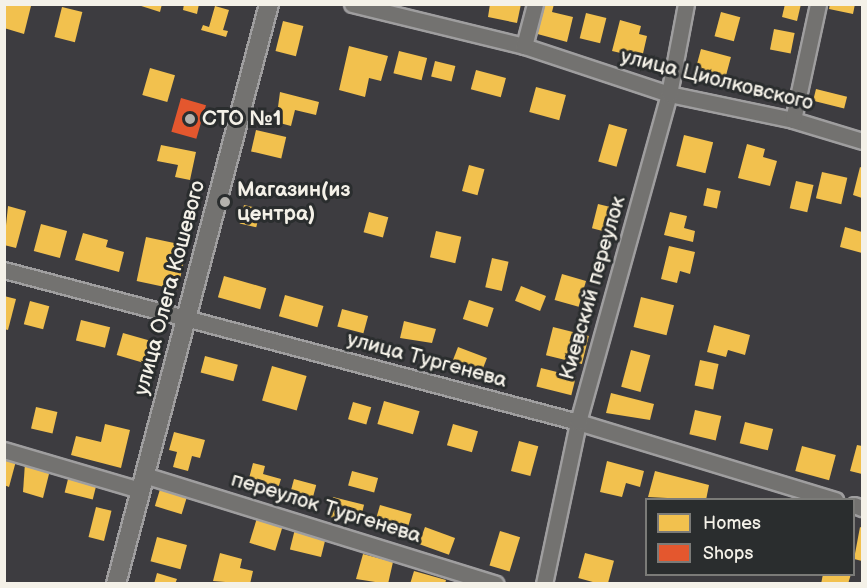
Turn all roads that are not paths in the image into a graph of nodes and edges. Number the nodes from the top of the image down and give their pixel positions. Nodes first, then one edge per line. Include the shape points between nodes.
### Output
1 (270, 4) edge
2 (352, 4) edge
3 (535, 4) edge
4 (686, 4) edge
5 (818, 4) edge
6 (397, 10) edge
7 (524, 46) junction
8 (669, 94) junction
9 (793, 120) junction
10 (862, 141) edge
11 (4, 270) edge
12 (185, 316) junction
13 (578, 422) junction
14 (4, 450) edge
15 (142, 482) junction
16 (828, 498) edge
17 (116, 584) edge
18 (496, 584) edge
19 (544, 584) edge

1 - 12 street, улица Олега Кошевого
2 - 6 street, улица Циолковского
3 - 7 street
4 - 8 street, Киевский переулок
5 - 9 street
6 - 7 street, улица Циолковского
7 - 8 street, улица Циолковского
8 - 9 street, улица Циолковского
8 - 13 street, Киевский переулок
9 - 10 street, улица Циолковского
11 - 12 street, улица Тургенева
12 - 13 street, улица Тургенева
12 - 15 street, улица Олега Кошевого
13 - 16 street, улица Тургенева
13 - 19 street, Киевский переулок
14 - 15 street, переулок Тургенева
15 - 17 street, улица Олега Кошевого
15 - 18 street, переулок Тургенева

